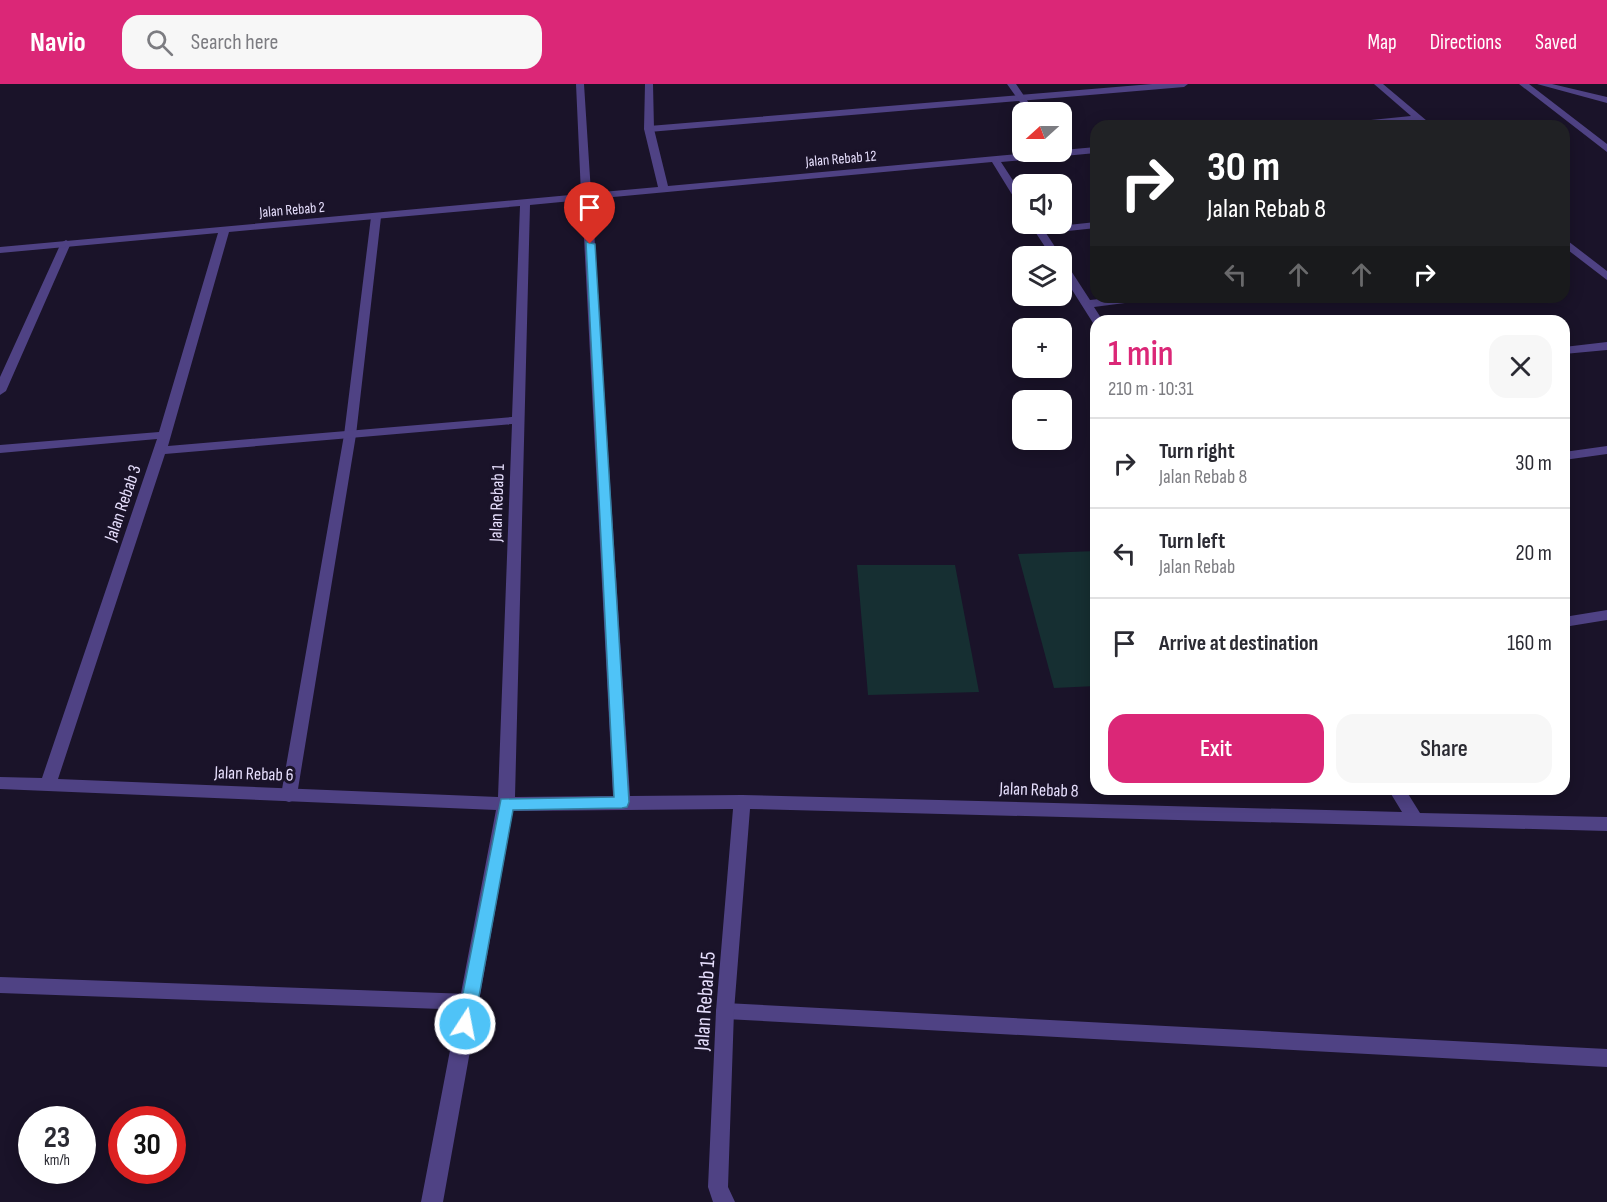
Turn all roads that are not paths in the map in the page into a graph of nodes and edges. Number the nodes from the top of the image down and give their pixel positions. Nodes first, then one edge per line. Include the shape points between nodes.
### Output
1 (580, 84) edge
2 (649, 84) edge
3 (1011, 84) edge
4 (1184, 84) edge
5 (1378, 84) edge
6 (1523, 84) edge
7 (1541, 84) edge
8 (1021, 98) junction
9 (1607, 100) edge
10 (1024, 102) edge
11 (1419, 118) junction
12 (1400, 120) edge
13 (1421, 120) edge
14 (1570, 120) edge
15 (1570, 120) edge
16 (649, 129) junction
17 (1607, 149) edge
18 (1090, 150) edge
19 (1072, 151) edge
20 (1012, 158) edge
21 (995, 160) junction
22 (1012, 187) edge
23 (664, 189) junction
24 (587, 197) junction
25 (525, 204) junction
26 (376, 217) junction
27 (1090, 225) edge
28 (1072, 226) edge
29 (224, 231) junction
30 (66, 243) junction
31 (1570, 248) edge
32 (0, 250) edge
33 (1605, 274) edge
34 (1072, 281) edge
35 (1096, 303) edge
36 (1087, 304) junction
37 (1094, 315) edge
38 (1607, 346) edge
39 (1570, 350) edge
40 (0, 391) edge
41 (517, 420) junction
42 (165, 435) junction
43 (350, 435) junction
44 (0, 449) edge
45 (1607, 450) edge
46 (160, 451) junction
47 (1570, 455) edge
48 (1607, 615) edge
49 (1570, 621) edge
50 (0, 783) edge
51 (48, 784) junction
52 (289, 795) junction
53 (1400, 795) edge
54 (622, 802) junction
55 (742, 802) junction
56 (506, 804) junction
57 (1416, 820) junction
58 (1607, 824) edge
59 (0, 985) edge
60 (470, 1002) junction
61 (725, 1011) junction
62 (1607, 1058) edge
63 (432, 1202) edge
64 (724, 1202) edge

1 - 24 street
2 - 16 street
3 - 8 street
4 - 8 street
5 - 11 street
6 - 14 street
7 - 9 street
8 - 10 street
8 - 16 street
11 - 12 street
11 - 13 street
15 - 17 street
16 - 23 street
18 - 19 street, Jalan Rebab 12
20 - 21 street, Jalan Rebab 12
21 - 22 street
21 - 23 street, Jalan Rebab 12
23 - 24 street, Jalan Rebab 12
24 - 25 street, Jalan Rebab 2
24 - 54 street
25 - 26 street, Jalan Rebab 2
25 - 41 street, Jalan Rebab 1
26 - 29 street, Jalan Rebab 2
26 - 43 street
27 - 28 street
29 - 30 street, Jalan Rebab 2
29 - 42 street, Jalan Rebab 3
30 - 32 street, Jalan Rebab 2
30 - 40 street
31 - 33 street
34 - 36 street
35 - 36 street
36 - 37 street
38 - 39 street
41 - 43 street
41 - 56 street, Jalan Rebab 1
42 - 44 street
42 - 46 street, Jalan Rebab 3
43 - 46 street
43 - 52 street
45 - 47 street
46 - 51 street, Jalan Rebab 3
48 - 49 street
50 - 51 street, Jalan Rebab 6
51 - 52 street, Jalan Rebab 6
52 - 56 street, Jalan Rebab 6
53 - 57 street
54 - 55 street, Jalan Rebab 8
54 - 56 street, Jalan Rebab 8
55 - 57 street, Jalan Rebab 8
55 - 61 street, Jalan Rebab 15
56 - 60 street, Jalan Rebab 1
57 - 58 street, Jalan Rebab 8
59 - 60 street
60 - 63 street, Jalan Rebab 1
61 - 62 street
61 - 64 street, Jalan Rebab 15 via 718,1187

